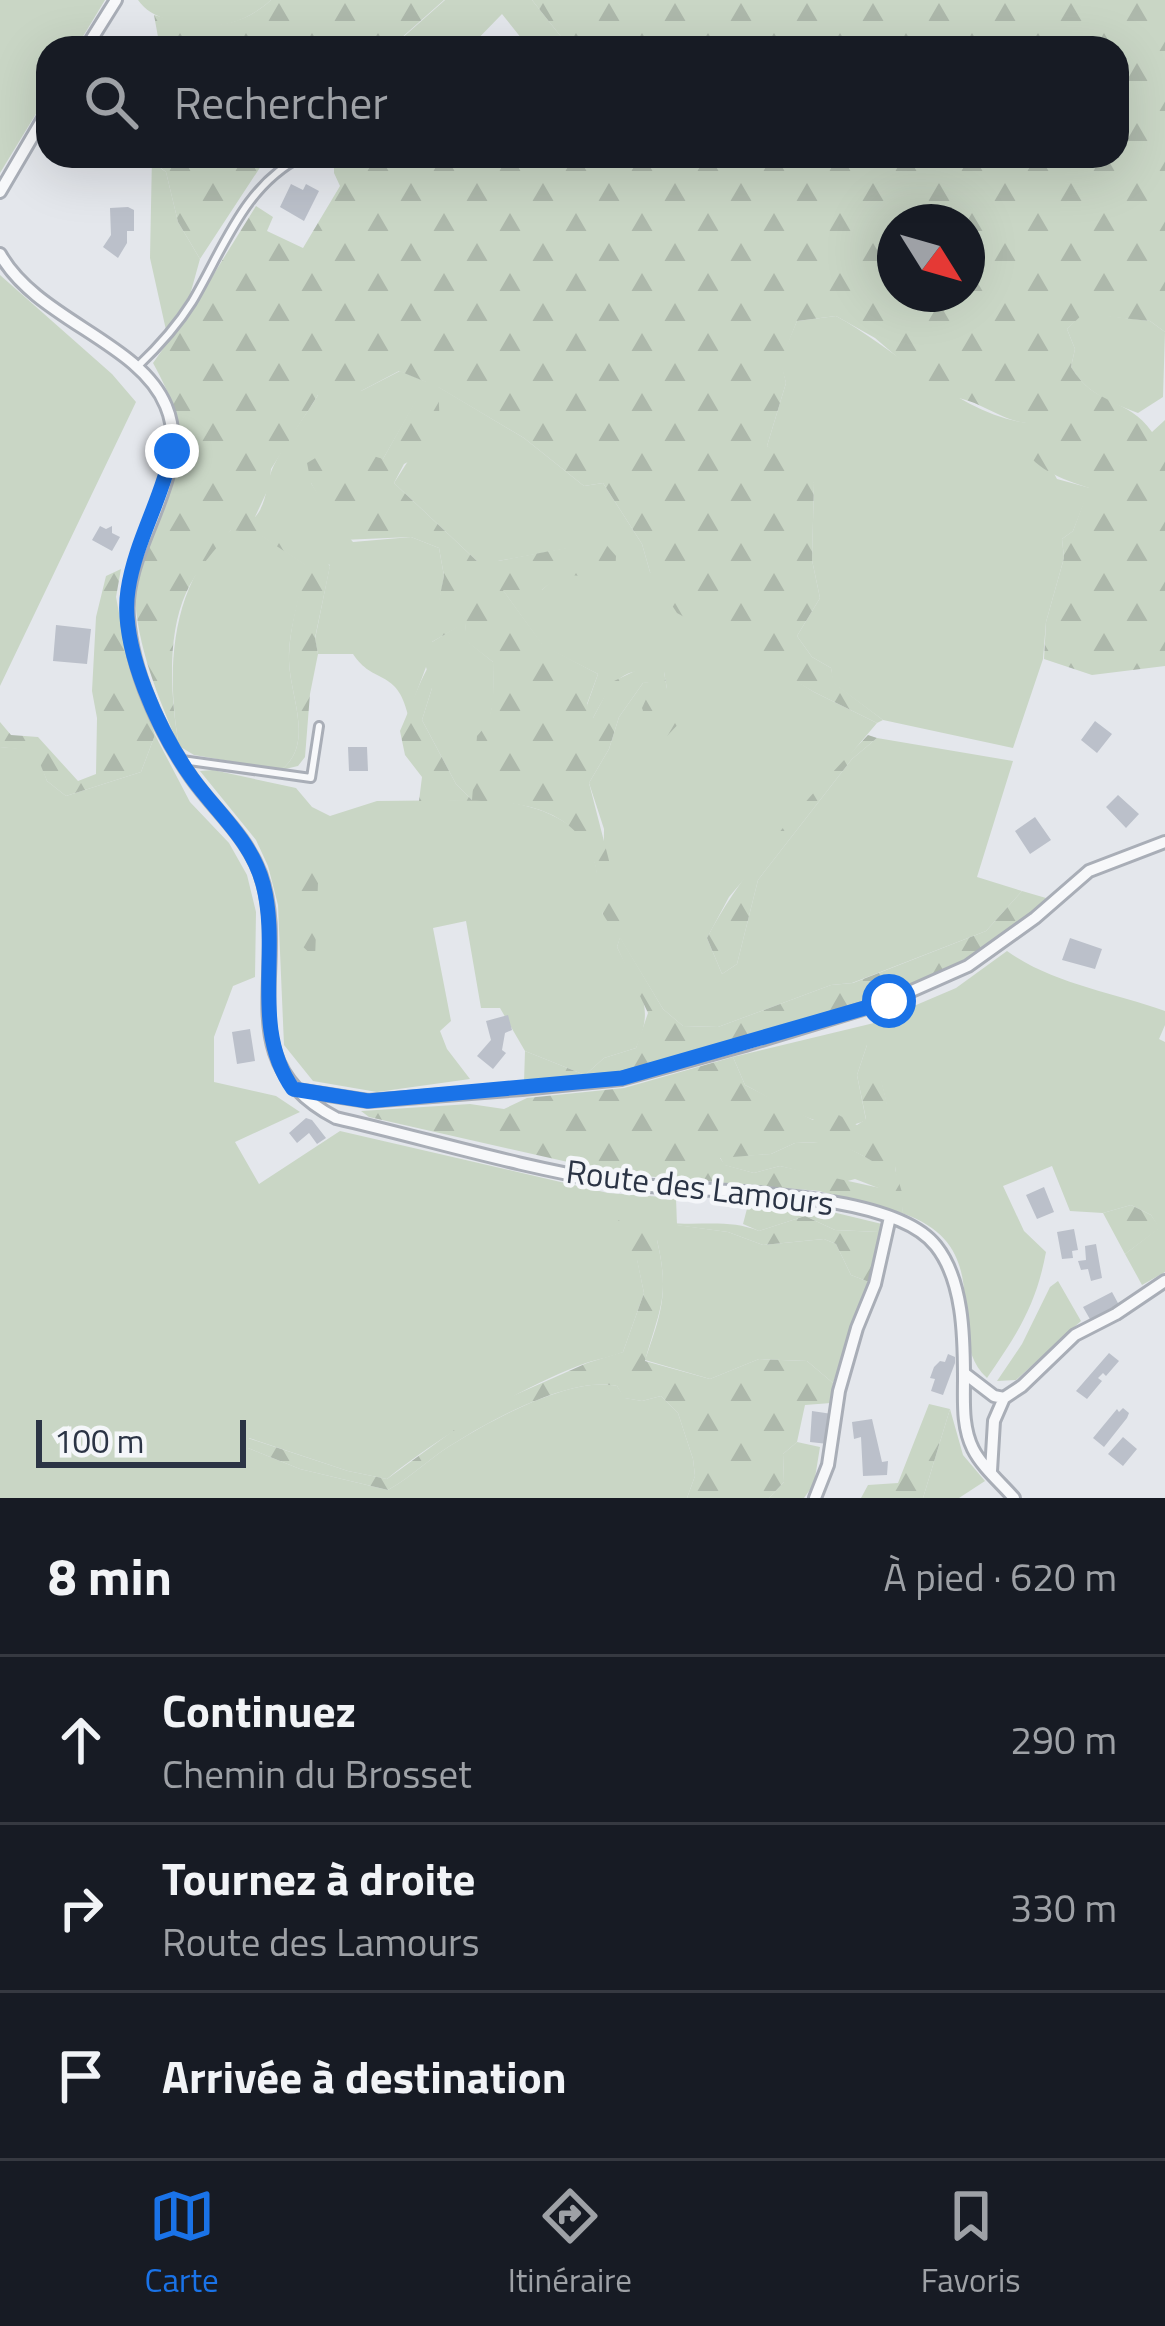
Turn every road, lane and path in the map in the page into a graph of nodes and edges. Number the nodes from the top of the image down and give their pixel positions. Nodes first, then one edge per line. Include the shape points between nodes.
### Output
1 (116, 0) edge
2 (94, 36) edge
3 (36, 130) edge
4 (279, 168) edge
5 (0, 192) edge
6 (0, 254) edge
7 (136, 368) junction
8 (319, 726) dead end
9 (182, 760) junction
10 (1165, 842) edge
11 (293, 1089) junction
12 (890, 1217) junction
13 (1165, 1281) edge
14 (964, 1373) junction
15 (1004, 1398) junction
16 (991, 1471) junction
17 (815, 1498) edge
18 (1015, 1498) edge

1 - 2 street
3 - 5 street
4 - 7 lane via 258,188 190,306
6 - 7 street via 29,291
7 - 9 street via 166,404 172,451 136,557 128,622 150,703
8 - 9 lane via 311,778
9 - 11 street via 260,873 269,916 270,1031
10 - 11 street via 1089,871 968,967 746,1045 622,1078 522,1089 368,1101
11 - 12 street, Route des Lamours via 336,1118 610,1182 825,1201
12 - 14 street, Route des Lamours via 916,1227 947,1262
12 - 17 street
13 - 15 street via 1075,1335
14 - 15 street
14 - 16 street, Route des Lamours via 967,1431
15 - 16 street
16 - 18 street, Route des Lamours

